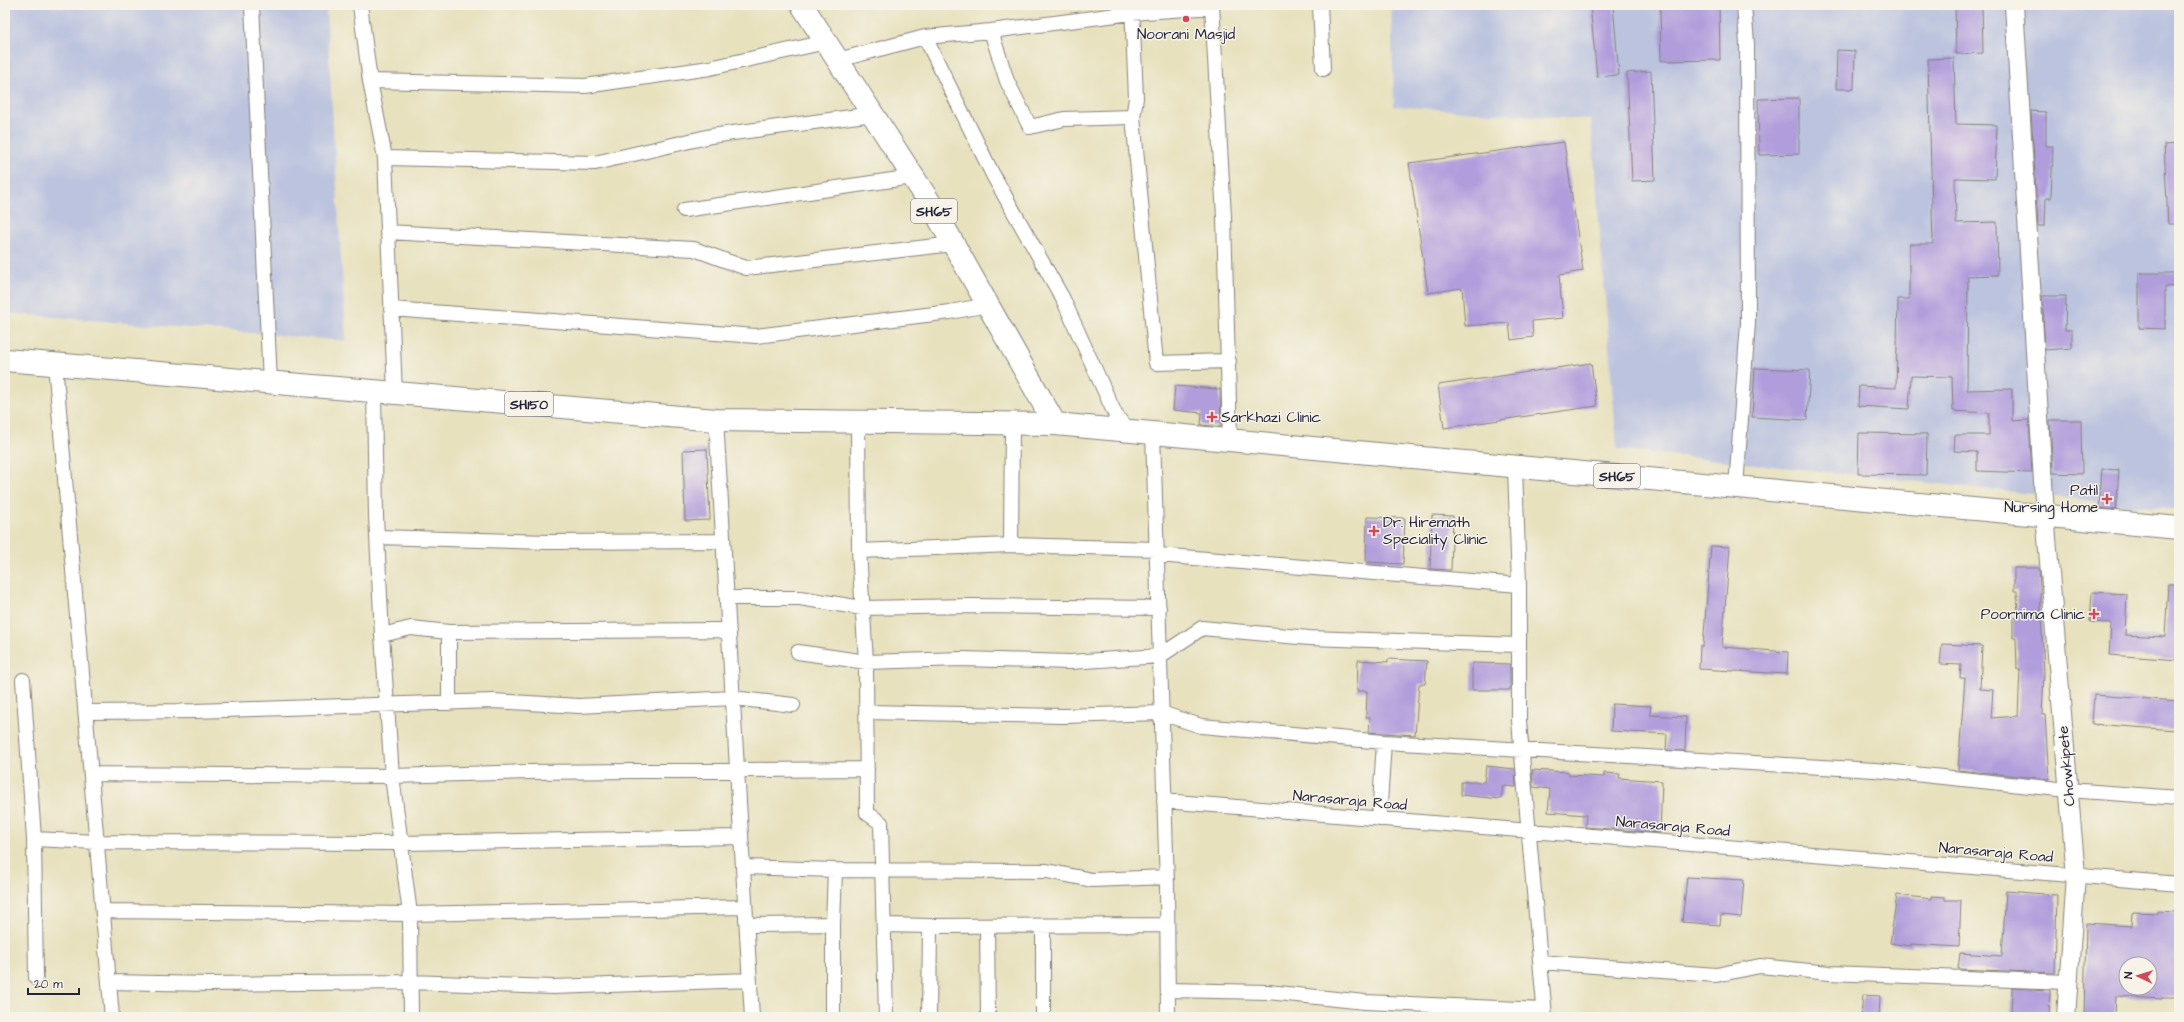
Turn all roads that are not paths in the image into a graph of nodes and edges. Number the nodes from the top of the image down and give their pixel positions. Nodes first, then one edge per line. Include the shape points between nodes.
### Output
1 (252, 5) edge
2 (360, 5) edge
3 (802, 5) edge
4 (1320, 5) edge
5 (1744, 5) edge
6 (2014, 5) edge
7 (1212, 6) edge
8 (1132, 9) edge
9 (991, 31) junction
10 (925, 37) junction
11 (826, 42) junction
12 (838, 60) junction
13 (1323, 69) dead end
14 (370, 81) junction
15 (873, 114) junction
16 (1133, 117) junction
17 (385, 158) junction
18 (913, 177) junction
19 (684, 210) dead end
20 (388, 232) junction
21 (953, 244) junction
22 (988, 305) junction
23 (391, 309) junction
24 (5, 360) edge
25 (1229, 361) junction
26 (55, 364) junction
27 (270, 382) junction
28 (385, 392) junction
29 (716, 420) junction
30 (858, 422) junction
31 (1012, 423) junction
32 (1055, 424) junction
33 (1128, 431) junction
34 (1153, 433) junction
35 (1230, 440) junction
36 (1514, 466) junction
37 (1736, 487) junction
38 (2045, 516) junction
39 (2179, 528) edge
40 (377, 537) junction
41 (723, 541) junction
42 (1011, 545) junction
43 (860, 551) junction
44 (1157, 552) junction
45 (1519, 585) junction
46 (727, 598) junction
47 (862, 608) junction
48 (1159, 608) junction
49 (449, 632) junction
50 (729, 634) junction
51 (382, 635) junction
52 (1519, 645) junction
53 (798, 652) dead end
54 (1160, 656) junction
55 (866, 662) junction
56 (23, 680) dead end
57 (733, 698) junction
58 (449, 703) junction
59 (387, 705) junction
60 (793, 705) dead end
61 (86, 712) junction
62 (866, 712) junction
63 (1161, 713) junction
64 (1384, 742) junction
65 (1521, 750) junction
66 (737, 769) junction
67 (866, 769) junction
68 (91, 774) junction
69 (392, 776) junction
70 (2068, 790) junction
71 (2179, 798) edge
72 (1164, 802) junction
73 (1379, 819) junction
74 (1528, 831) junction
75 (741, 836) junction
76 (34, 839) junction
77 (97, 842) junction
78 (402, 843) junction
79 (743, 867) junction
80 (835, 870) junction
81 (883, 871) junction
82 (2076, 876) junction
83 (1167, 877) junction
84 (2179, 884) edge
85 (745, 907) junction
86 (103, 911) junction
87 (410, 914) junction
88 (833, 924) junction
89 (747, 926) junction
90 (884, 926) junction
91 (930, 926) junction
92 (987, 926) junction
93 (1043, 926) junction
94 (1167, 926) junction
95 (1540, 962) junction
96 (36, 978) dead end
97 (750, 980) junction
98 (109, 982) junction
99 (410, 982) junction
100 (2069, 982) junction
101 (1168, 990) junction
102 (1544, 1013) edge
103 (112, 1017) edge
104 (411, 1017) edge
105 (752, 1017) edge
106 (833, 1017) edge
107 (886, 1017) edge
108 (929, 1017) edge
109 (988, 1017) edge
110 (1043, 1017) edge
111 (1168, 1017) edge
112 (2066, 1017) edge

1 - 27 street
2 - 14 street
3 - 11 main road, SH65
4 - 13 street
5 - 37 street via 1747,52 1748,323
6 - 38 street, Chowkipete
7 - 8 street
7 - 25 street
8 - 9 street
8 - 16 street via 1136,98
9 - 10 street
9 - 16 street via 1007,81 1030,127 1064,119
10 - 12 street
10 - 33 street via 993,175 1063,299 1116,414
11 - 12 main road, SH65
11 - 14 street via 710,68 586,86
12 - 15 main road, SH65
14 - 17 street
15 - 17 street via 711,136 595,163
15 - 18 main road, SH65
16 - 25 street via 1156,363
17 - 20 street
18 - 19 street
18 - 21 main road, SH65
20 - 21 street via 694,249 746,268
20 - 23 street
21 - 22 main road, SH65
22 - 23 street via 756,336
22 - 32 main road, SH65
23 - 28 street
24 - 26 main road, SH150
25 - 35 street
26 - 27 main road, SH150
26 - 61 street
27 - 28 main road, SH150
28 - 29 main road, SH150
28 - 40 street
29 - 30 main road, SH150
29 - 41 street
30 - 31 main road, SH150
30 - 43 street
31 - 32 main road, SH150
31 - 42 street
32 - 33 main road, SH65
33 - 34 main road, SH65
34 - 35 main road, SH65
34 - 44 street
35 - 36 main road, SH65
36 - 37 main road, SH65
36 - 45 street
37 - 38 main road, SH65
38 - 39 main road, SH65
38 - 70 street, Chowkipete
40 - 41 street via 549,542
40 - 51 street
41 - 46 street
42 - 43 street
42 - 44 street
43 - 47 street
44 - 45 street
44 - 48 street
45 - 52 street
46 - 47 street via 800,598
46 - 50 street
47 - 48 street
47 - 55 street
48 - 54 street
49 - 50 street via 720,630
49 - 51 street via 411,628
49 - 58 street
50 - 57 street
51 - 59 street
52 - 54 street via 1310,638 1202,628
52 - 65 street
53 - 55 street
54 - 55 street via 1070,662
54 - 63 street
55 - 62 street
56 - 76 street
57 - 58 street via 579,706 493,701
57 - 60 street
57 - 66 street
58 - 59 street
59 - 61 street
59 - 69 street
61 - 68 street
62 - 63 street via 1063,716
62 - 67 street
63 - 64 street via 1201,726
63 - 72 street
64 - 65 street
64 - 73 street
65 - 70 street via 1875,770
65 - 74 street
66 - 67 street
66 - 69 street
66 - 75 street
67 - 81 street via 867,813 881,823
68 - 69 street
68 - 77 street
69 - 78 street
70 - 71 street
70 - 82 street, Chowkipete
72 - 73 street, Narasaraja Road
72 - 83 street
73 - 74 street, Narasaraja Road
74 - 82 street, Narasaraja Road
74 - 95 street
75 - 78 street
75 - 79 street
76 - 77 street
76 - 96 street
77 - 78 street
77 - 86 street
78 - 87 street
79 - 80 street
79 - 85 street
80 - 81 street
80 - 88 street
81 - 83 street via 1047,871 1092,880
81 - 90 street
82 - 84 street, Narasaraja Road
82 - 100 street, Chowkipete
83 - 94 street
85 - 87 street
85 - 89 street
86 - 87 street
86 - 98 street
87 - 99 street
88 - 89 street
88 - 106 street
89 - 97 street
90 - 91 street
90 - 107 street
91 - 92 street
91 - 108 street
92 - 93 street
92 - 109 street
93 - 94 street
93 - 110 street
94 - 101 street
95 - 100 street via 1716,975 1760,966 1829,973
95 - 102 street
97 - 99 street via 554,987
97 - 105 street
98 - 99 street
98 - 103 street
99 - 104 street
100 - 112 street, Chowkipete
101 - 102 street via 1268,992 1365,1002
101 - 111 street

